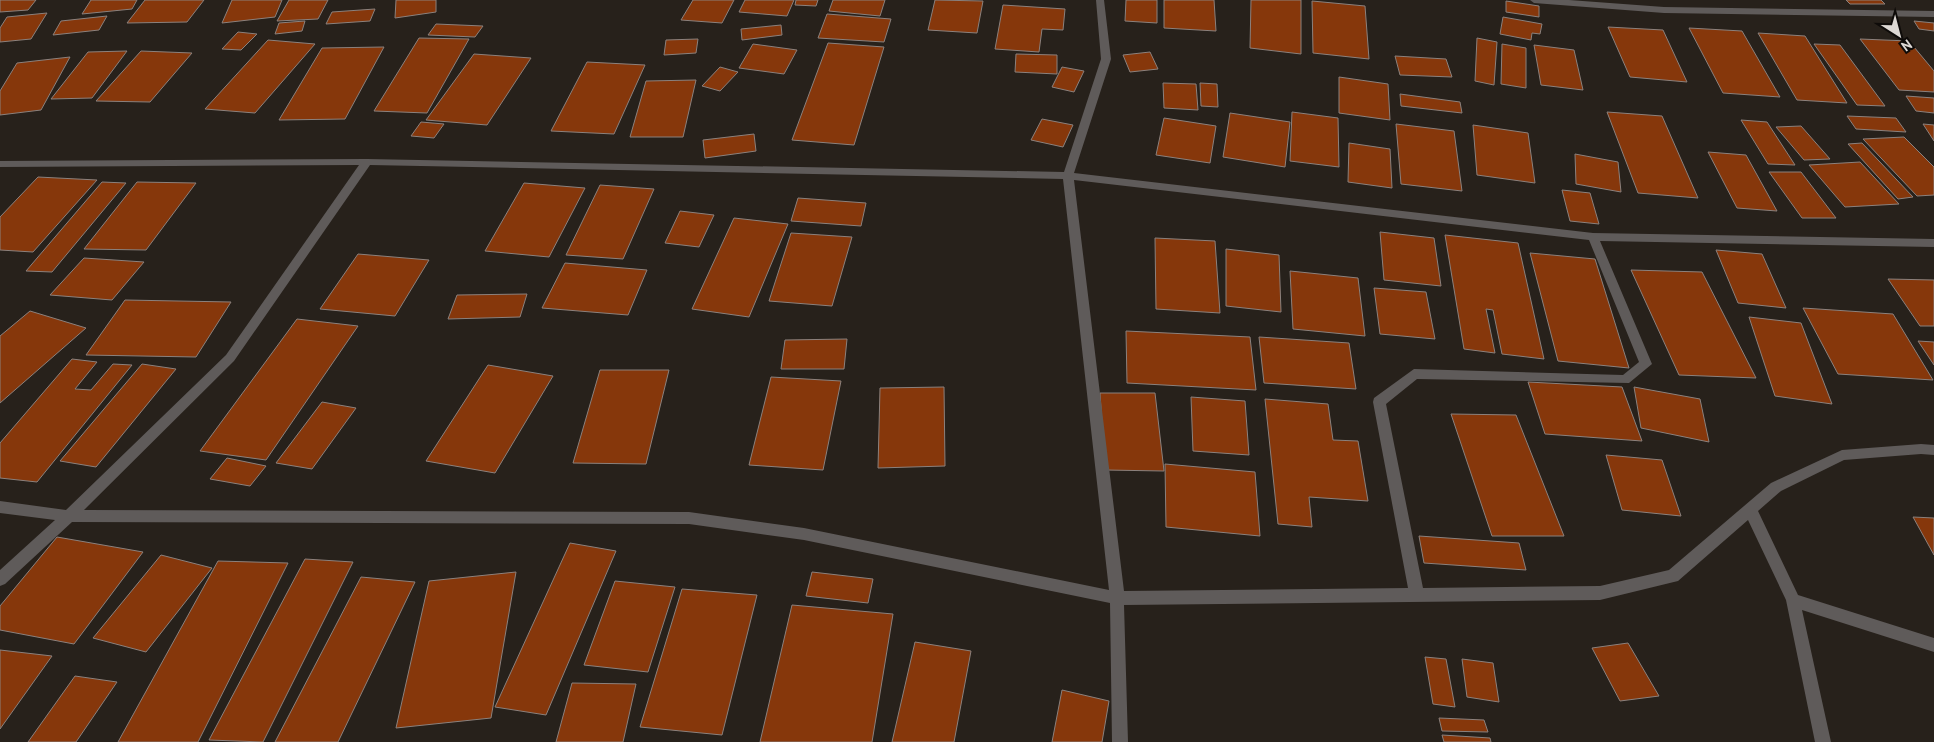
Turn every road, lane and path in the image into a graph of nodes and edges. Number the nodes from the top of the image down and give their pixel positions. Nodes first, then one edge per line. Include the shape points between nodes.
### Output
1 (1100, 0) edge
2 (1534, 0) edge
3 (1934, 14) edge
4 (367, 162) junction
5 (0, 164) edge
6 (1068, 176) junction
7 (1593, 237) junction
8 (1934, 243) edge
9 (1934, 450) edge
10 (0, 508) edge
11 (1750, 509) junction
12 (69, 516) junction
13 (0, 579) edge
14 (1417, 595) junction
15 (1117, 598) junction
16 (1793, 600) junction
17 (1934, 646) edge
18 (1120, 742) edge
19 (1823, 742) edge

1 - 6 street via 1106,59
2 - 3 street via 1664,10
4 - 5 street
4 - 6 street
4 - 12 street via 230,358
6 - 7 street
6 - 15 street
7 - 8 street
7 - 14 street via 1646,364 1624,380 1414,374 1379,402
9 - 11 street via 1842,455 1776,487
10 - 12 street
11 - 14 street via 1673,576 1600,593
11 - 16 street
12 - 13 street
12 - 15 street via 689,518 804,534
14 - 15 street
15 - 18 street
16 - 17 street
16 - 19 street

